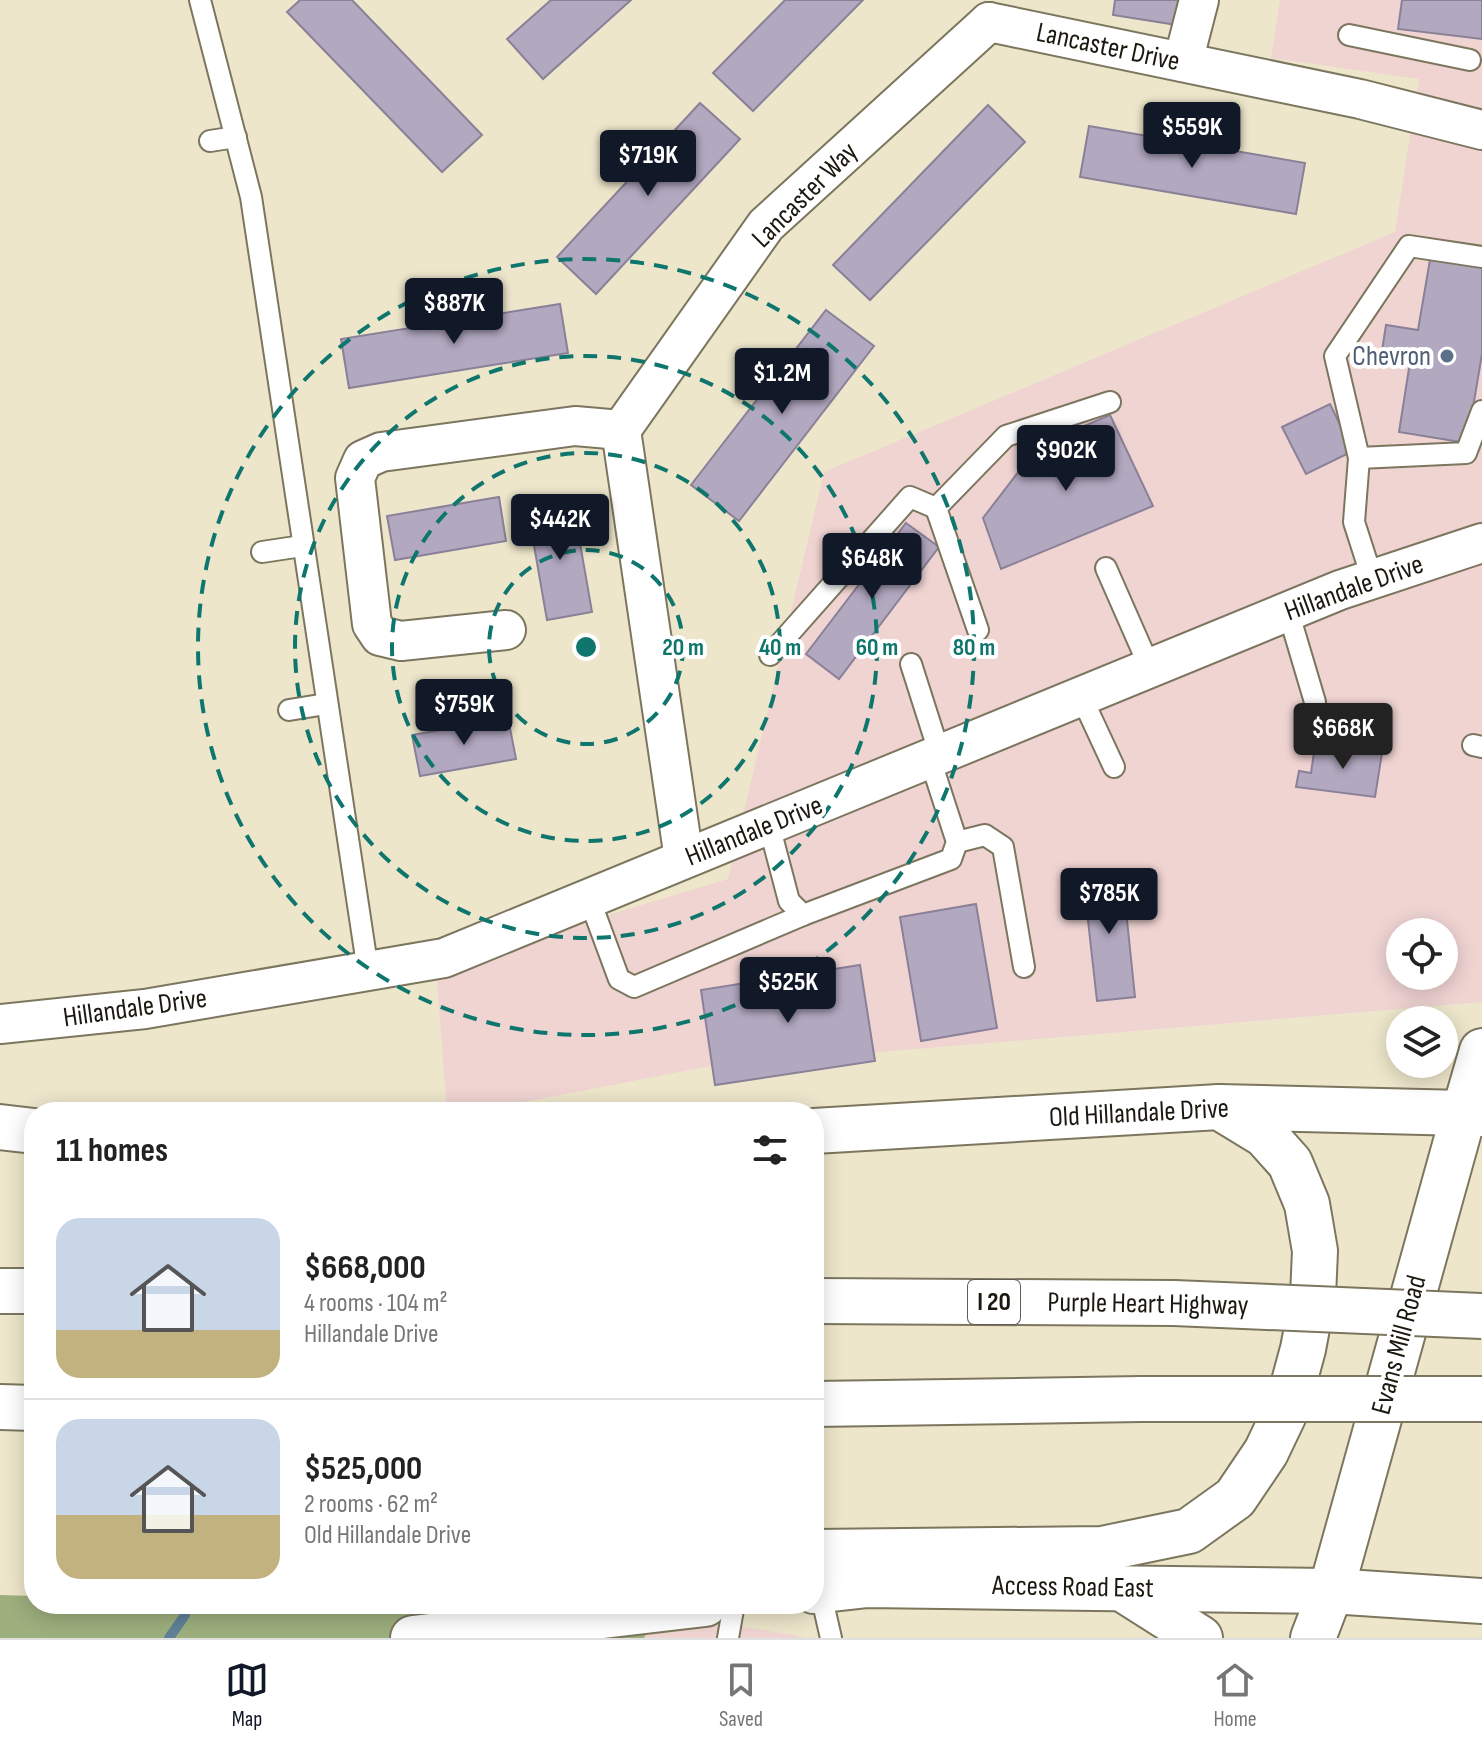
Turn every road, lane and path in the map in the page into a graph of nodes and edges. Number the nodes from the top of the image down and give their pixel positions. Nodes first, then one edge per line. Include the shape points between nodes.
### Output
1 (200, 0) edge
2 (1199, 0) edge
3 (990, 11) edge
4 (1349, 35) dead end
5 (1470, 60) dead end
6 (1183, 62) junction
7 (1482, 130) edge
8 (236, 137) junction
9 (210, 141) dead end
10 (1482, 257) edge
11 (1110, 402) dead end
12 (1482, 411) edge
13 (621, 430) junction
14 (1359, 458) junction
15 (936, 508) junction
16 (1482, 543) edge
17 (302, 546) junction
18 (262, 552) dead end
19 (1106, 568) dead end
20 (1372, 578) junction
21 (1288, 611) junction
22 (506, 630) dead end
23 (978, 630) dead end
24 (770, 655) dead end
25 (911, 664) dead end
26 (1150, 668) junction
27 (1081, 696) junction
28 (1315, 702) dead end
29 (326, 704) junction
30 (289, 710) dead end
31 (935, 757) junction
32 (1114, 767) dead end
33 (769, 825) junction
34 (957, 842) junction
35 (684, 859) junction
36 (589, 898) junction
37 (803, 915) junction
38 (1024, 967) dead end
39 (368, 971) junction
40 (0, 1024) edge
41 (1482, 1051) edge
42 (1219, 1107) junction
43 (1473, 1114) edge
44 (0, 1127) edge
45 (24, 1130) edge
46 (824, 1130) edge
47 (0, 1291) edge
48 (24, 1291) edge
49 (824, 1301) edge
50 (1482, 1316) edge
51 (1482, 1399) edge
52 (824, 1404) edge
53 (0, 1407) edge
54 (24, 1408) edge
55 (824, 1577) edge
56 (824, 1579) edge
57 (1121, 1588) junction
58 (1331, 1591) junction
59 (1482, 1601) edge
60 (824, 1610) edge
61 (604, 1614) edge
62 (732, 1614) edge
63 (413, 1638) edge
64 (728, 1638) edge
65 (831, 1638) edge
66 (1200, 1638) edge
67 (1313, 1638) edge

1 - 8 lane
2 - 6 street
3 - 6 street, Lancaster Drive
3 - 13 street, Lancaster Way via 766,225
4 - 5 lane
6 - 7 street, Lancaster Drive
8 - 9 lane
8 - 17 lane via 251,197
10 - 14 lane via 1409,246 1335,356
11 - 15 lane via 1006,436
12 - 14 lane via 1466,453
13 - 22 street via 575,426 381,452 363,460 355,478 372,624 380,636 401,641
13 - 35 street
14 - 20 lane via 1354,522
15 - 23 lane
15 - 24 lane via 910,497
16 - 20 street, Hillandale Drive
17 - 18 lane
17 - 29 lane
19 - 26 lane
20 - 21 street, Hillandale Drive
21 - 26 street, Hillandale Drive
21 - 28 lane
25 - 31 lane
26 - 27 street, Hillandale Drive
27 - 31 street, Hillandale Drive
27 - 32 lane
29 - 30 lane
29 - 39 lane
31 - 33 street, Hillandale Drive
31 - 34 lane
33 - 35 street, Hillandale Drive
33 - 37 lane via 789,901
34 - 37 lane via 951,859
34 - 38 lane via 985,835 1003,847
35 - 36 street, Hillandale Drive
36 - 37 lane via 619,979 634,987
36 - 39 street, Hillandale Drive via 444,958
39 - 40 street, Hillandale Drive via 145,1009
41 - 43 main road, Evans Mill Road
42 - 43 main road, Old Hillandale Drive
42 - 46 main road, Old Hillandale Drive
42 - 55 main road via 1265,1135 1290,1163 1307,1204 1315,1251 1313,1296 1287,1408 1235,1498 1189,1531 1102,1549
43 - 58 main road, Evans Mill Road
44 - 45 main road
47 - 48 main road
49 - 50 main road, Purple Heart Highway / I 20, bridge via 1174,1303
51 - 52 main road, bridge
53 - 54 main road
56 - 57 main road, Access Road East via 868,1585
57 - 58 main road, Access Road East
57 - 66 main road
58 - 59 main road, Access Road East
58 - 67 main road, Evans Mill Road
60 - 65 lane
61 - 63 main road
62 - 64 lane

